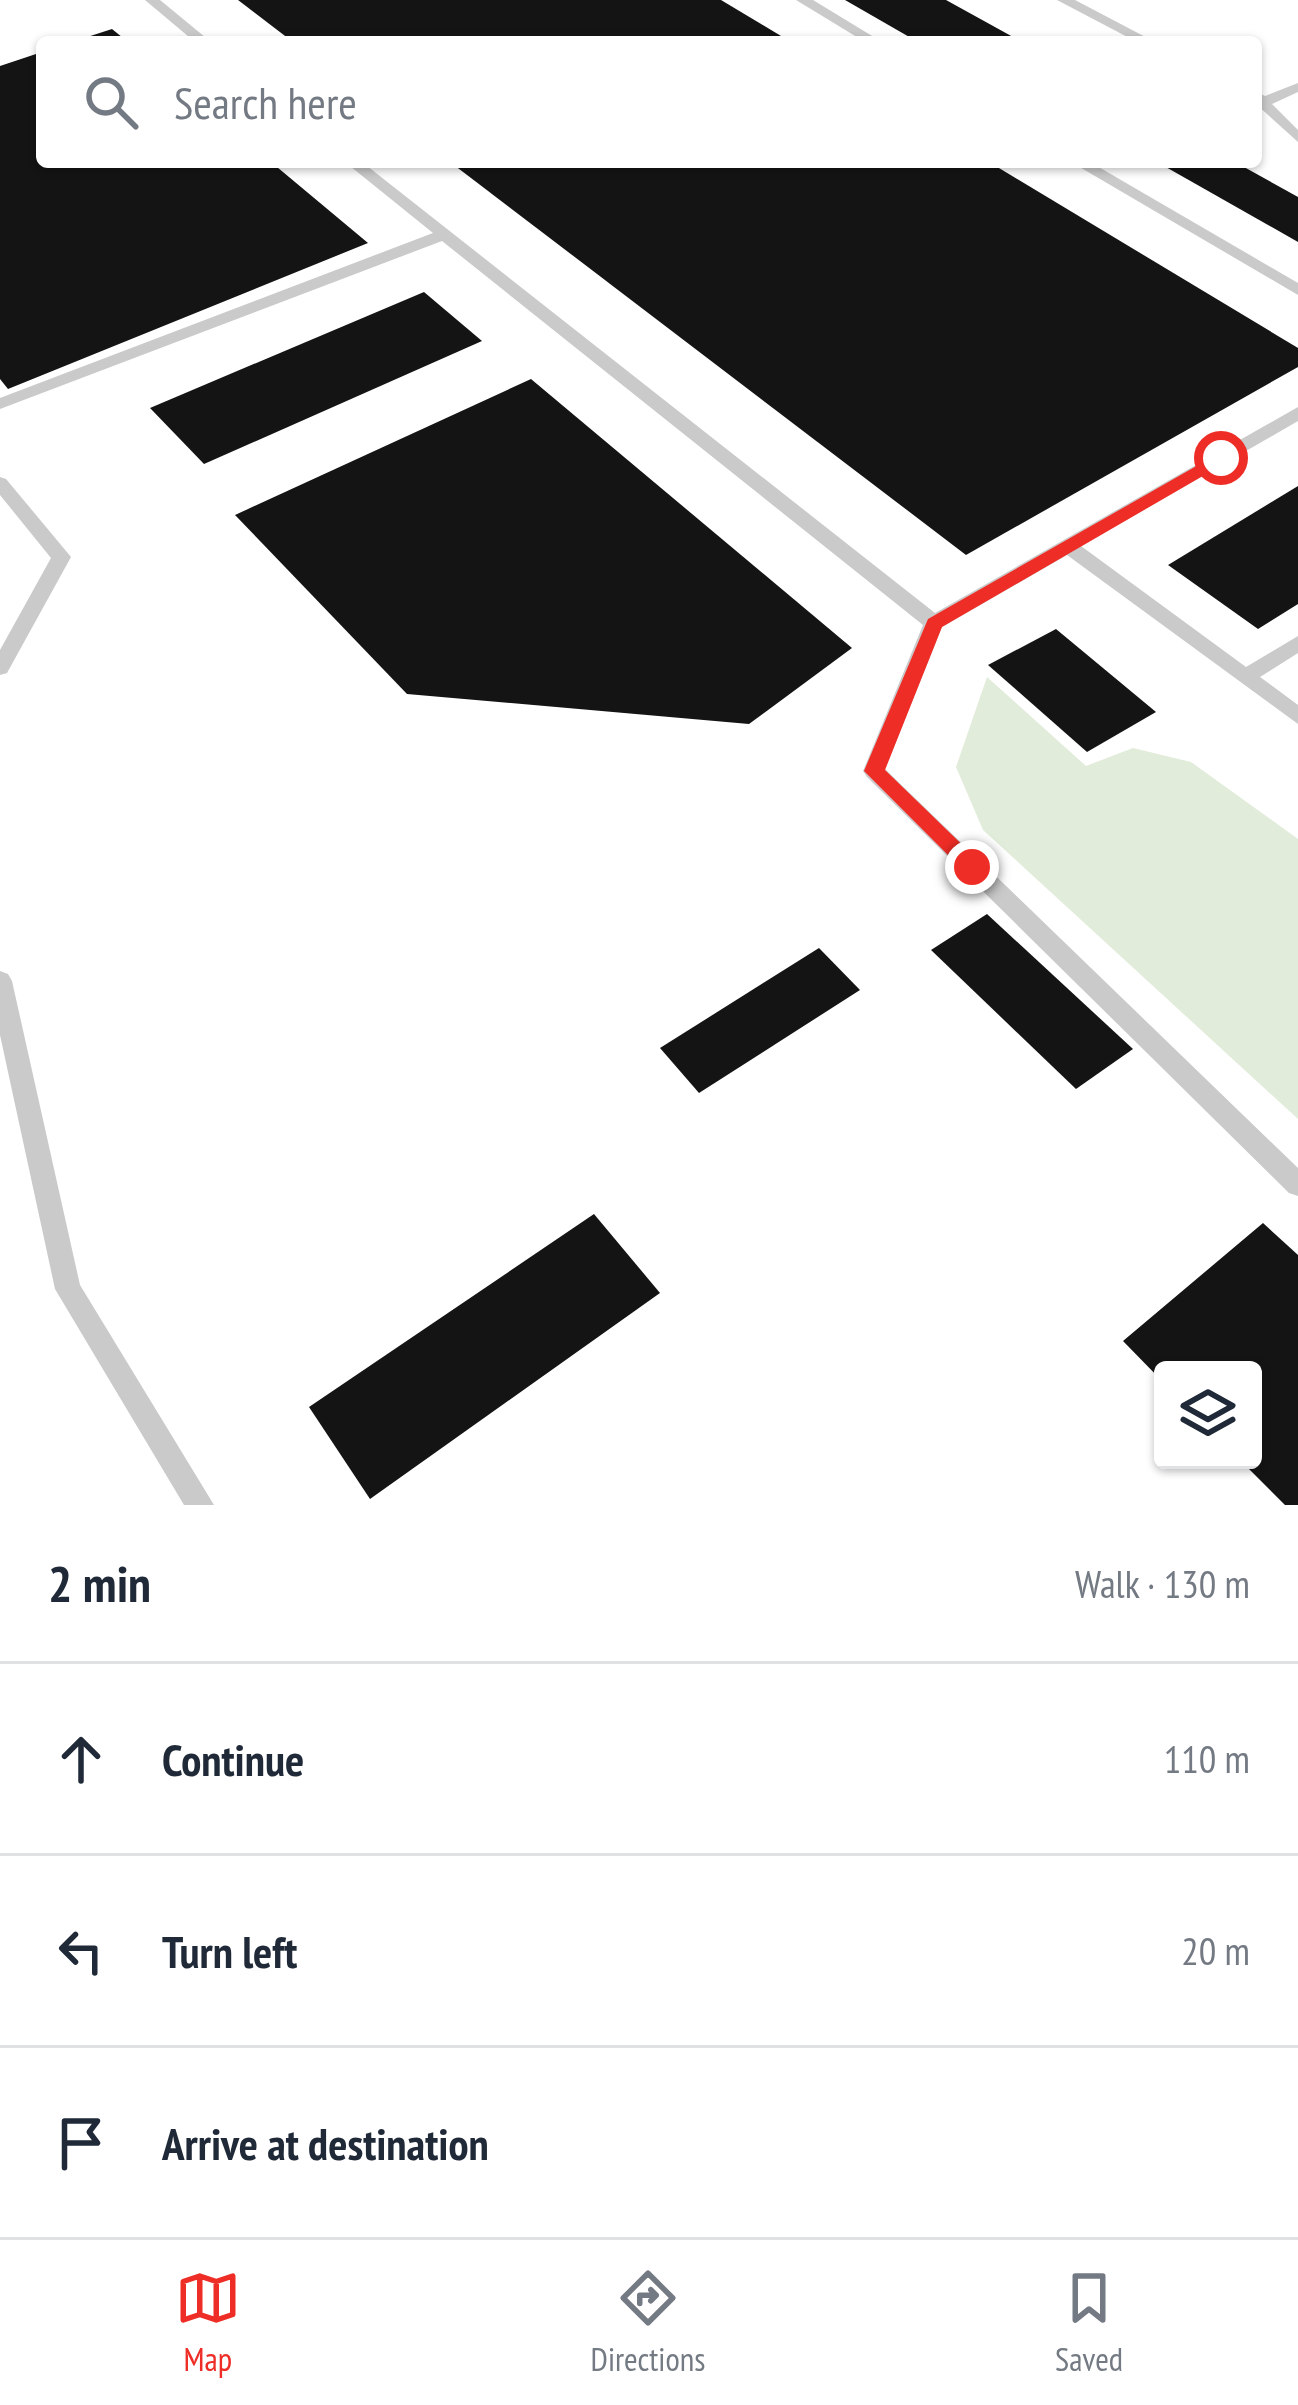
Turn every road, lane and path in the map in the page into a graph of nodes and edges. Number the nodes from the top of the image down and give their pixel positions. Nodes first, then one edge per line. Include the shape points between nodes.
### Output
1 (152, 0) edge
2 (803, 0) edge
3 (1064, 0) edge
4 (197, 36) edge
5 (865, 36) edge
6 (1136, 36) edge
7 (1298, 87) edge
8 (1262, 98) edge
9 (1262, 99) edge
10 (1298, 138) edge
11 (359, 168) edge
12 (1089, 168) edge
13 (442, 235) junction
14 (1298, 290) edge
15 (0, 404) edge
16 (1298, 413) edge
17 (0, 483) edge
18 (1068, 546) junction
19 (934, 623) junction
20 (1298, 643) edge
21 (0, 668) edge
22 (1245, 677) junction
23 (1298, 716) edge
24 (0, 981) edge
25 (1298, 1185) edge
26 (200, 1505) edge

1 - 4 lane
2 - 5 lane
3 - 6 lane
7 - 8 lane
9 - 10 lane
11 - 13 lane
12 - 14 lane
13 - 15 lane
13 - 19 lane
16 - 18 lane
17 - 21 lane via 62,557
18 - 19 lane
18 - 22 lane
19 - 25 lane via 874,771
20 - 22 lane
22 - 23 lane
24 - 26 lane via 68,1289

